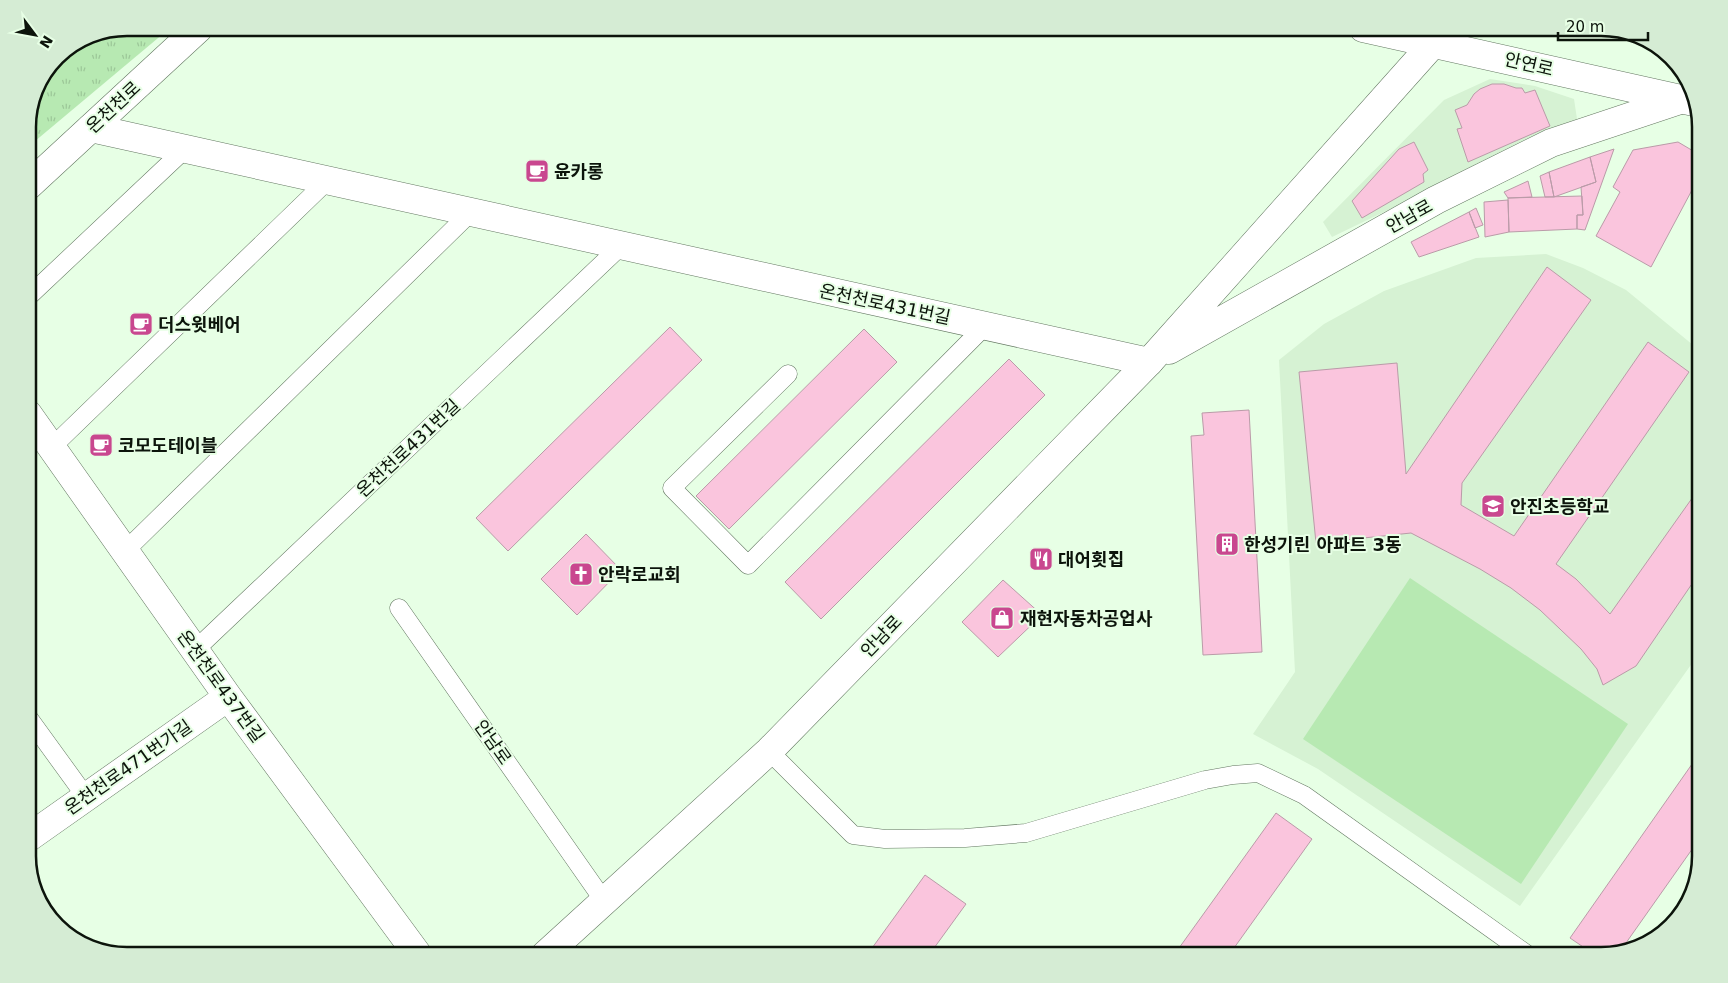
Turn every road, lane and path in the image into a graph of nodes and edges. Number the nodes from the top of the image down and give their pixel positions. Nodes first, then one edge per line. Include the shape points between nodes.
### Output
1 (190, 36) edge
2 (1440, 36) edge
3 (1445, 36) edge
4 (1688, 100) edge
5 (91, 128) junction
6 (185, 149) junction
7 (36, 179) edge
8 (327, 180) junction
9 (471, 212) junction
10 (622, 246) junction
11 (36, 289) edge
12 (985, 326) junction
13 (1149, 362) junction
14 (788, 374) dead end
15 (36, 425) edge
16 (52, 447) junction
17 (125, 551) junction
18 (399, 608) dead end
19 (195, 650) junction
20 (228, 697) junction
21 (36, 728) edge
22 (769, 751) junction
23 (86, 797) junction
24 (36, 832) edge
25 (604, 900) junction
26 (411, 947) edge
27 (554, 947) edge
28 (1515, 947) edge

1 - 5 street, 온천천로
2 - 13 street, 안남로
3 - 4 street, 안연로
4 - 13 street, 안남로 via 1550,143 1436,200
5 - 6 street, 온천천로431번길
5 - 7 street, 온천천로
6 - 8 street, 온천천로431번길
6 - 11 lane
8 - 9 street, 온천천로431번길
8 - 16 lane
9 - 10 street, 온천천로431번길
9 - 17 lane
10 - 12 street, 온천천로431번길
10 - 19 lane, 온천천로431번길
12 - 13 street, 온천천로431번길
12 - 14 lane via 748,565 672,488
13 - 22 street, 안남로
15 - 16 street, 온천천로437번길
16 - 17 street, 온천천로437번길
17 - 19 street, 온천천로437번길
18 - 25 lane, 안남로
19 - 20 street, 온천천로437번길
20 - 23 street, 온천천로471번가길
20 - 26 street, 온천천로437번길
21 - 23 lane
22 - 25 street, 안남로
22 - 28 lane via 853,835 886,839 965,838 1026,832 1205,780 1258,773 1304,795
23 - 24 street, 온천천로471번가길
25 - 27 street, 안남로

